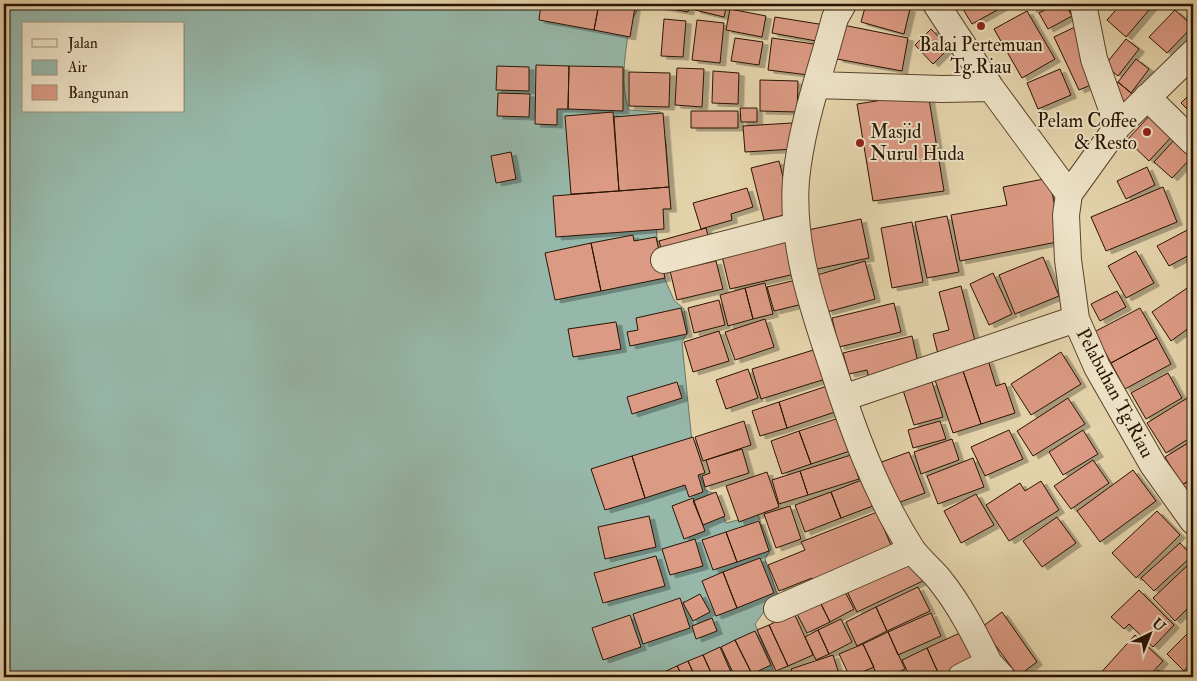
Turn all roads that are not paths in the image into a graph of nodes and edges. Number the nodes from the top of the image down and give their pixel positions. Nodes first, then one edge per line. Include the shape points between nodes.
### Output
1 (843, 4) edge
2 (936, 4) edge
3 (1083, 4) edge
4 (1193, 53) edge
5 (817, 85) junction
6 (991, 88) junction
7 (1147, 97) junction
8 (1118, 126) junction
9 (1193, 142) edge
10 (1069, 194) junction
11 (796, 226) junction
12 (664, 260) dead end
13 (1076, 319) junction
14 (843, 398) junction
15 (1193, 521) edge
16 (912, 550) junction
17 (777, 609) dead end
18 (995, 670) edge
19 (961, 677) edge

1 - 5 street via 835,18
2 - 6 street
3 - 8 street via 1094,59
4 - 7 street, Pelabuhan Tg.Riau
5 - 6 street
5 - 11 street via 796,180
6 - 10 street
7 - 8 street, Pelabuhan Tg.Riau
7 - 9 street
8 - 10 street, Pelabuhan Tg.Riau
10 - 13 street, Pelabuhan Tg.Riau via 1066,215 1068,260
11 - 12 street
11 - 14 street via 809,297
13 - 14 street
13 - 15 street, Pelabuhan Tg.Riau via 1097,367 1134,432
14 - 16 street via 878,488
16 - 17 street
16 - 18 street via 965,614
18 - 19 street

